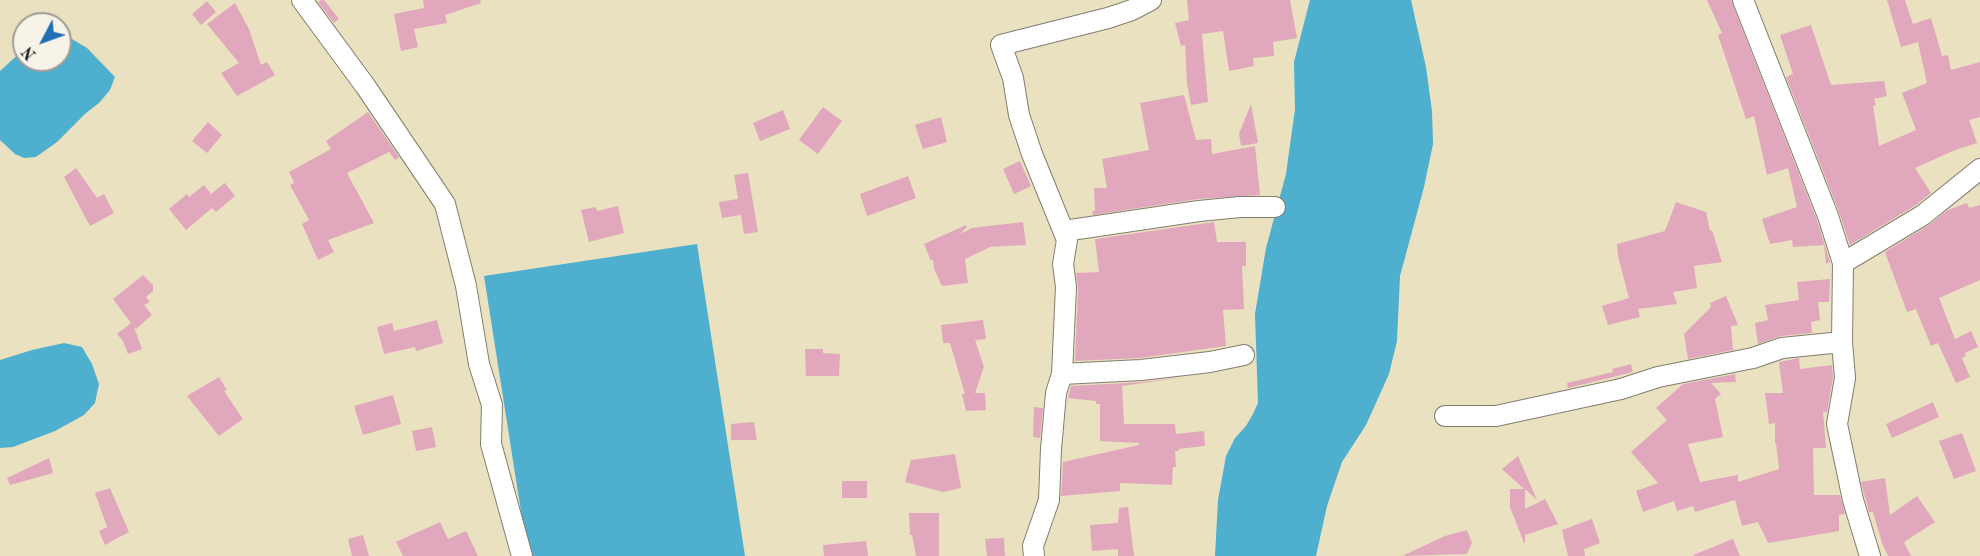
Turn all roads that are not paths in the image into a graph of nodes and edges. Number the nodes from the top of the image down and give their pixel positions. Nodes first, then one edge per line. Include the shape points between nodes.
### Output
1 (302, 0) edge
2 (1151, 0) edge
3 (1743, 0) edge
4 (1980, 169) edge
5 (1275, 207) dead end
6 (1064, 231) junction
7 (1843, 263) junction
8 (1842, 342) junction
9 (1244, 355) dead end
10 (1062, 374) junction
11 (1445, 416) dead end
12 (522, 556) edge
13 (1034, 556) edge
14 (1870, 556) edge

1 - 12 street via 446,204 466,285 479,364 492,405 490,444
2 - 6 street via 1108,18 1000,45 1013,78 1019,115 1032,154
3 - 7 street
4 - 7 street via 1923,215
5 - 6 street via 1240,207
6 - 10 street via 1067,240 1063,264 1066,287
7 - 8 street
8 - 11 street via 1782,348 1753,358 1496,416
8 - 14 street via 1845,378 1837,424
9 - 10 street via 1141,370
10 - 13 street via 1055,404 1049,500 1033,546

